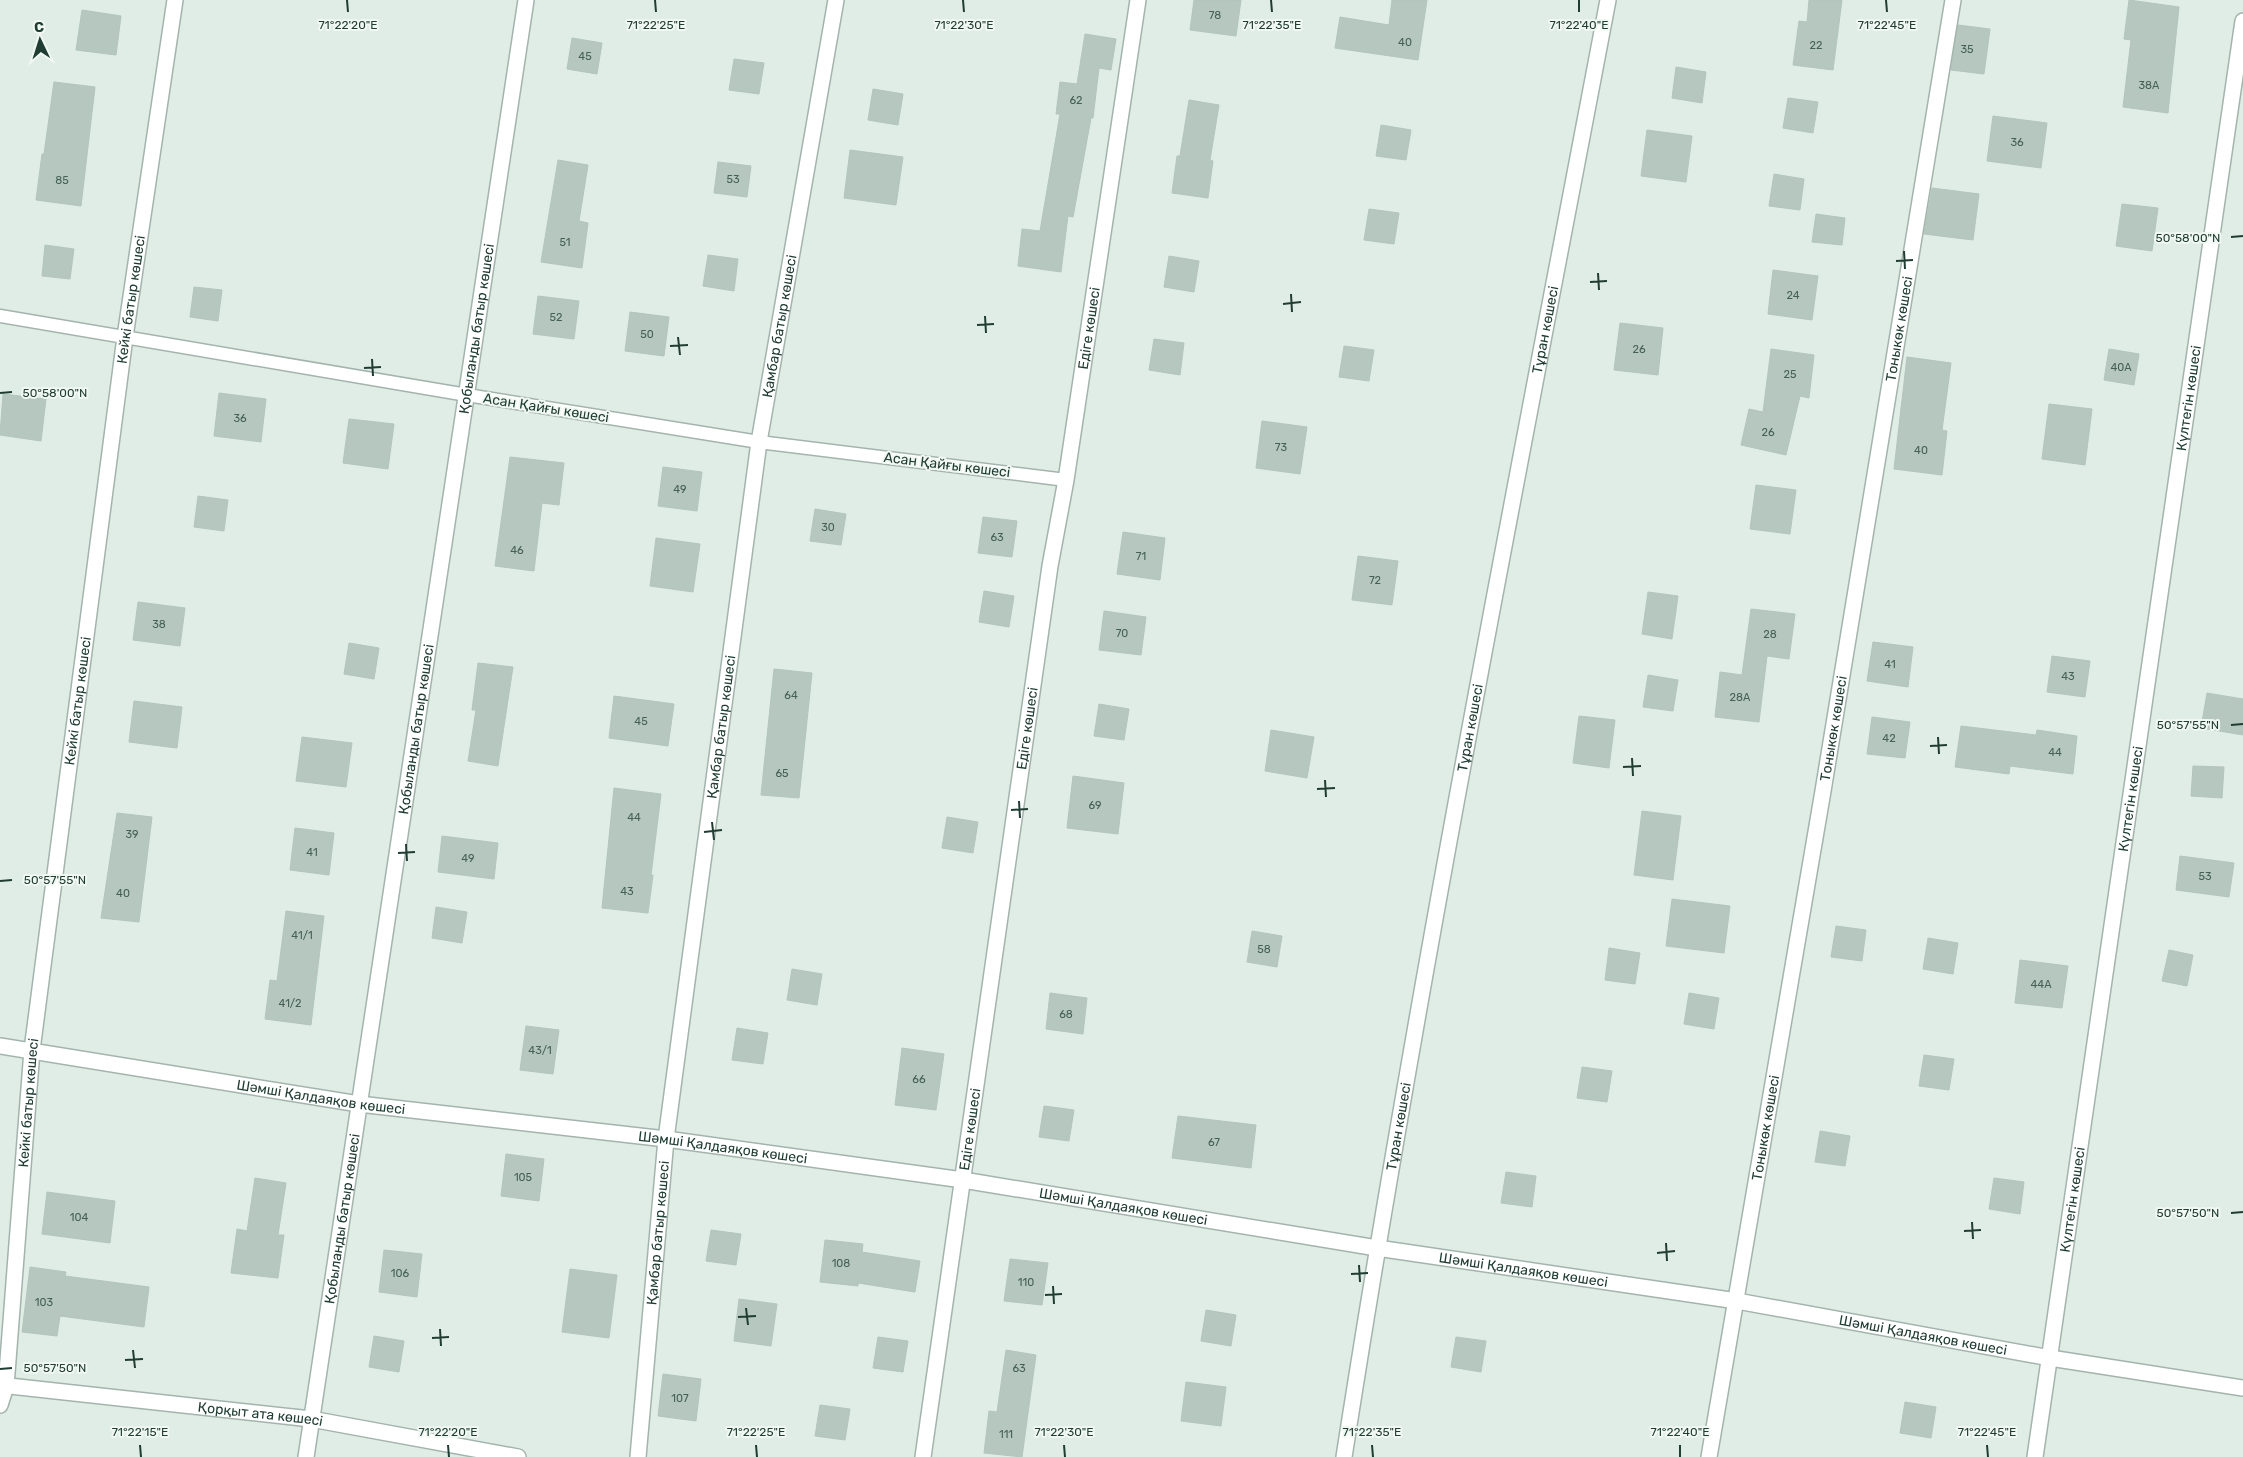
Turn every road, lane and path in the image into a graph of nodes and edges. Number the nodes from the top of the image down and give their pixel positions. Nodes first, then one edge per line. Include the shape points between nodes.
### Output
1 (174, 0) edge
2 (526, 0) edge
3 (836, 0) edge
4 (1138, 0) edge
5 (1608, 0) edge
6 (1953, 0) edge
7 (2243, 21) edge
8 (0, 316) edge
9 (125, 337) junction
10 (467, 395) junction
11 (759, 442) junction
12 (1066, 480) junction
13 (0, 1046) edge
14 (32, 1050) junction
15 (359, 1104) junction
16 (666, 1139) junction
17 (963, 1180) junction
18 (1377, 1248) junction
19 (1737, 1302) junction
20 (2050, 1358) junction
21 (3, 1386) edge
22 (2243, 1388) edge
23 (0, 1405) edge
24 (311, 1419) junction
25 (306, 1457) edge
26 (518, 1457) edge
27 (638, 1457) edge
28 (923, 1457) edge
29 (1344, 1457) edge
30 (1709, 1457) edge
31 (2035, 1457) edge

1 - 9 street, Кейкі батыр көшесі
2 - 10 street, Қобыланды батыр көшесі
3 - 11 street, Қамбар батыр көшесі
4 - 12 street, Едіге көшесі
5 - 18 street, Тұран көшесі via 1425,965
6 - 19 street, Тоныкөк көшесі
7 - 20 street, Күлтегін көшесі
8 - 9 lane, Асан Қайғы көшесі
9 - 10 lane, Асан Қайғы көшесі
9 - 14 street, Кейкі батыр көшесі
10 - 11 lane, Асан Қайғы көшесі
10 - 15 street, Қобыланды батыр көшесі
11 - 12 lane, Асан Қайғы көшесі
11 - 16 street, Қамбар батыр көшесі
12 - 17 street, Едіге көшесі via 1050,566
13 - 14 street, Шәмші Қалдаяқов көшесі
14 - 15 street, Шәмші Қалдаяқов көшесі
14 - 21 street, Кейкі батыр көшесі
15 - 16 street, Шәмші Қалдаяқов көшесі
15 - 24 street, Қобыланды батыр көшесі
16 - 17 street, Шәмші Қалдаяқов көшесі
16 - 27 street, Қамбар батыр көшесі
17 - 18 street, Шәмші Қалдаяқов көшесі
17 - 28 street, Едіге көшесі
18 - 19 street, Шәмші Қалдаяқов көшесі
18 - 29 street, Тұран көшесі
19 - 20 street, Шәмші Қалдаяқов көшесі
19 - 30 street, Тоныкөк көшесі
20 - 22 street, Шәмші Қалдаяқов көшесі
20 - 31 street, Күлтегін көшесі
21 - 23 street, Кейкі батыр көшесі
21 - 24 street, Қорқыт ата көшесі
24 - 25 street, Қобыланды батыр көшесі
24 - 26 street, Қорқыт ата көшесі

